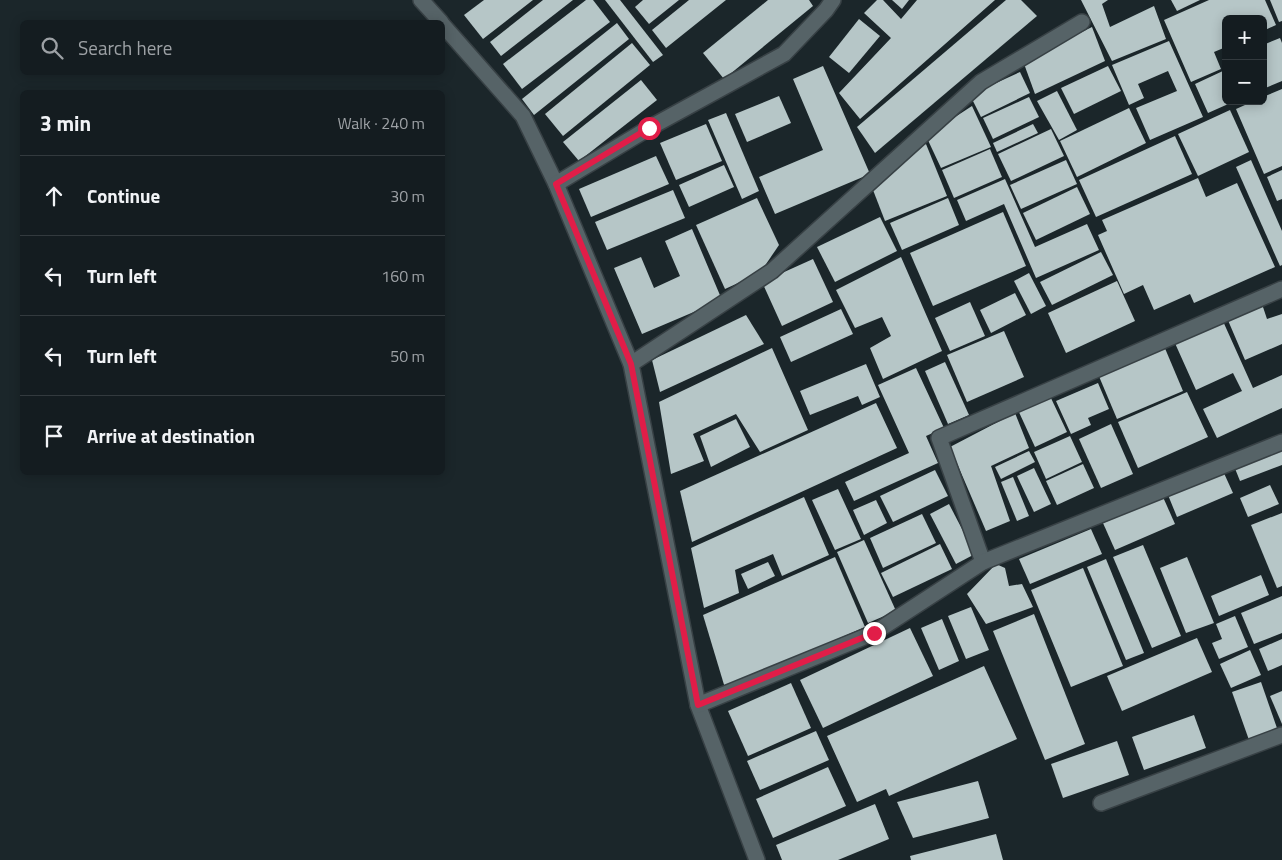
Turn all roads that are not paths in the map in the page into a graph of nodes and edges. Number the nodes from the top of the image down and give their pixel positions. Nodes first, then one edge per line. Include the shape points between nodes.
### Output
1 (422, 0) edge
2 (833, 0) edge
3 (439, 20) edge
4 (1082, 22) dead end
5 (445, 26) edge
6 (556, 184) junction
7 (1282, 289) edge
8 (631, 364) junction
9 (1282, 442) edge
10 (983, 562) junction
11 (698, 705) junction
12 (1282, 736) edge
13 (1101, 803) dead end
14 (757, 860) edge

1 - 3 street
2 - 6 street via 784,54 649,128
4 - 8 street via 981,82 772,271
5 - 6 street via 523,116
6 - 8 street
7 - 10 street via 939,438
8 - 11 street
9 - 10 street
10 - 11 street via 874,633
11 - 14 street
12 - 13 street

